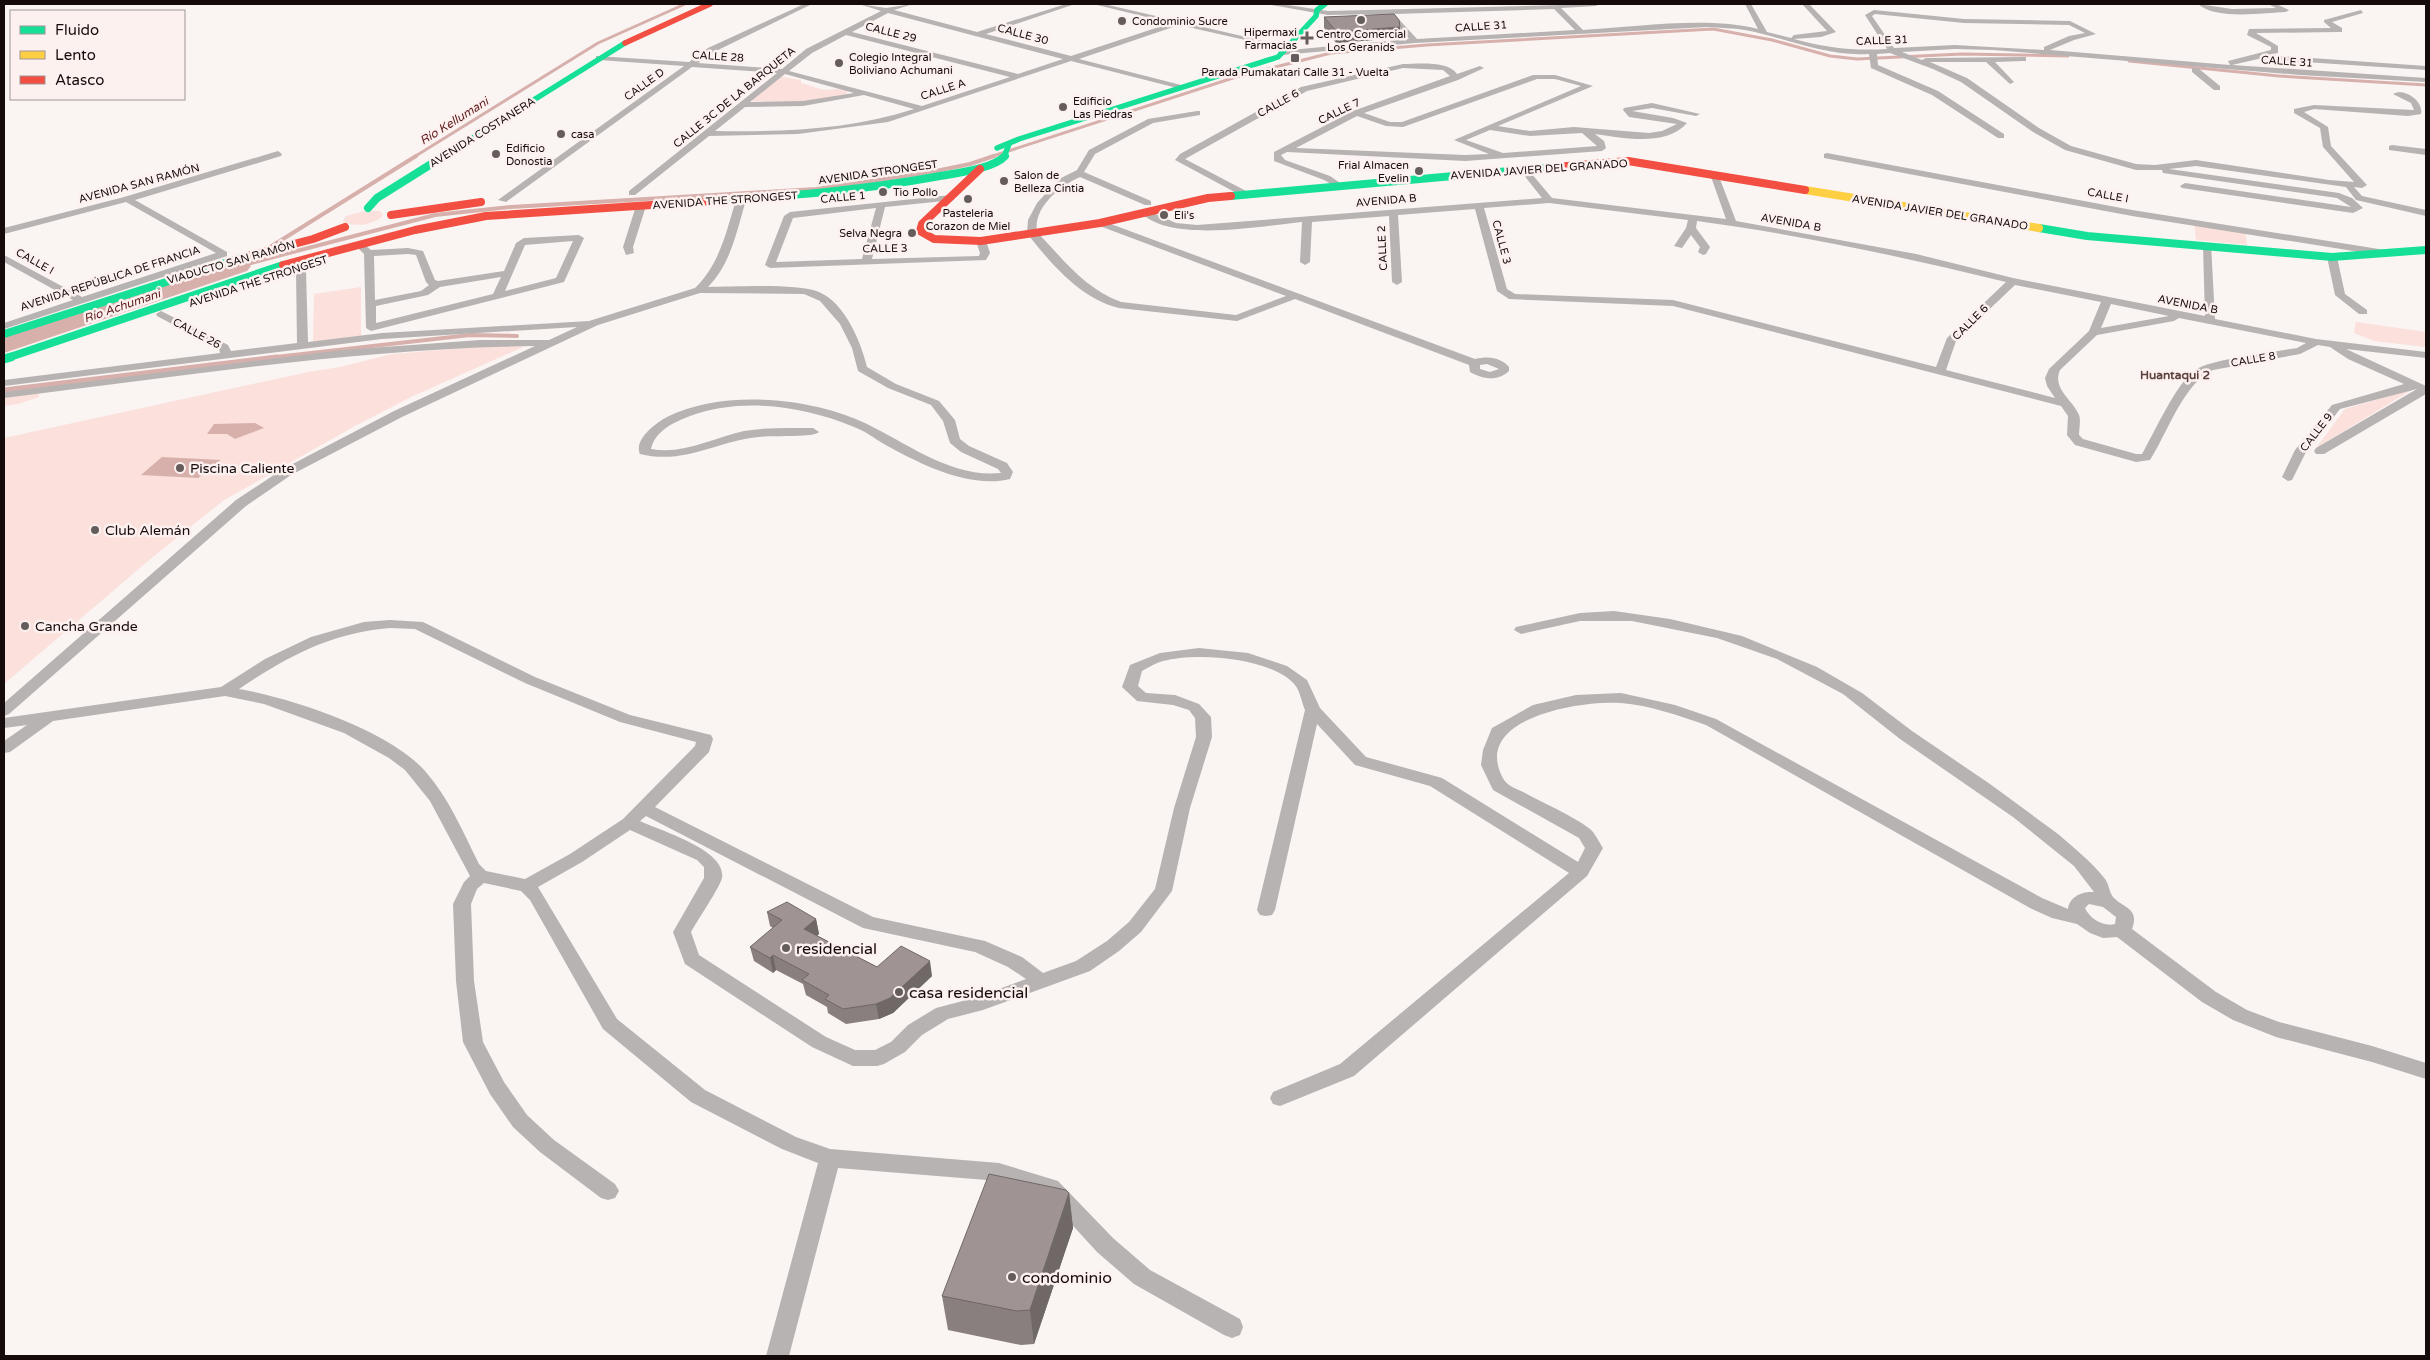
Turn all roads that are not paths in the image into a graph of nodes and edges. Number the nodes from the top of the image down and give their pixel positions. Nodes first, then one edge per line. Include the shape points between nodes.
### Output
1 (710, 4) edge
2 (809, 4) edge
3 (862, 4) edge
4 (910, 4) edge
5 (1072, 4) edge
6 (1096, 4) edge
7 (1269, 4) edge
8 (1325, 4) edge
9 (1596, 4) edge
10 (1748, 4) edge
11 (1805, 4) edge
12 (2201, 4) edge
13 (2271, 4) edge
14 (1555, 6) junction
15 (888, 10) junction
16 (1317, 12) junction
17 (1388, 12) junction
18 (2361, 12) dead end
19 (1178, 23) junction
20 (1580, 31) junction
21 (844, 32) junction
22 (1764, 33) junction
23 (979, 34) junction
24 (1780, 37) junction
25 (1415, 41) junction
26 (1284, 50) junction
27 (2043, 51) junction
28 (2313, 52) dead end
29 (1894, 53) junction
30 (1874, 56) junction
31 (2258, 57) junction
32 (599, 58) junction
33 (1072, 59) junction
34 (1911, 59) junction
35 (2291, 59) junction
36 (1988, 60) junction
37 (690, 65) junction
38 (2218, 66) junction
39 (1480, 68) dead end
40 (2426, 68) edge
41 (2195, 70) junction
42 (782, 72) junction
43 (2304, 76) junction
44 (1021, 77) junction
45 (1455, 78) junction
46 (2426, 80) edge
47 (2010, 82) dead end
48 (1178, 87) junction
49 (2217, 88) dead end
50 (864, 93) junction
51 (2397, 94) dead end
52 (741, 104) junction
53 (924, 109) junction
54 (1197, 113) dead end
55 (1356, 113) junction
56 (1696, 114) dead end
57 (1490, 127) junction
58 (1585, 131) junction
59 (708, 133) junction
60 (2001, 136) dead end
61 (2392, 148) dead end
62 (1008, 149) junction
63 (1288, 150) junction
64 (986, 152) dead end
65 (2426, 152) edge
66 (278, 154) dead end
67 (1501, 155) junction
68 (1827, 156) dead end
69 (946, 163) dead end
70 (2154, 168) junction
71 (980, 169) junction
72 (1523, 169) junction
73 (886, 173) dead end
74 (1080, 173) junction
75 (1714, 174) junction
76 (831, 179) dead end
77 (1338, 185) junction
78 (2347, 185) junction
79 (2185, 186) dead end
80 (726, 188) dead end
81 (2276, 188) junction
82 (651, 192) dead end
83 (627, 193) joint
84 (1245, 194) junction
85 (951, 198) junction
86 (127, 199) junction
87 (523, 199) dead end
88 (2278, 199) junction
89 (503, 200) junction
90 (741, 200) junction
91 (1549, 200) junction
92 (641, 206) junction
93 (881, 206) junction
94 (1479, 206) junction
95 (1147, 208) junction
96 (1393, 212) junction
97 (2426, 213) edge
98 (344, 214) dead end
99 (1307, 220) junction
100 (1100, 223) junction
101 (1692, 223) junction
102 (1732, 224) junction
103 (344, 227) junction
104 (358, 227) dead end
105 (4, 231) edge
106 (1032, 233) junction
107 (982, 241) junction
108 (1678, 246) dead end
109 (2208, 246) junction
110 (363, 248) junction
111 (2426, 250) edge
112 (1703, 252) dead end
113 (629, 253) dead end
114 (2385, 253) junction
115 (2332, 256) junction
116 (4, 258) edge
117 (867, 261) junction
118 (1305, 262) dead end
119 (293, 265) junction
120 (770, 265) joint
121 (508, 273) junction
122 (2013, 281) junction
123 (1397, 282) dead end
124 (437, 284) junction
125 (699, 290) junction
126 (498, 296) junction
127 (1295, 296) junction
128 (80, 300) junction
129 (2108, 300) junction
130 (369, 304) junction
131 (157, 311) junction
132 (2363, 312) dead end
133 (2183, 316) junction
134 (2210, 322) junction
135 (594, 323) junction
136 (4, 326) edge
137 (2094, 332) junction
138 (4, 334) edge
139 (2316, 342) junction
140 (552, 343) junction
141 (2332, 345) junction
142 (303, 347) junction
143 (2426, 355) edge
144 (227, 356) junction
145 (4, 359) edge
146 (1475, 363) dead end
147 (4, 366) edge
148 (1940, 371) junction
149 (4, 383) edge
150 (2414, 385) junction
151 (2426, 389) edge
152 (4, 395) edge
153 (2066, 404) junction
154 (813, 432) dead end
155 (2320, 451) dead end
156 (2288, 477) dead end
157 (1521, 630) dead end
158 (225, 691) junction
159 (1313, 710) junction
160 (4, 711) edge
161 (49, 717) junction
162 (4, 723) edge
163 (4, 748) edge
164 (646, 809) junction
165 (630, 823) junction
166 (1581, 872) junction
167 (480, 876) junction
168 (527, 886) junction
169 (2106, 901) junction
170 (1266, 910) dead end
171 (2081, 919) junction
172 (2120, 930) junction
173 (1041, 981) junction
174 (2426, 1071) edge
175 (1280, 1098) dead end
176 (830, 1158) junction
177 (608, 1191) dead end
178 (1232, 1328) dead end
179 (777, 1356) edge

1 - 32 street, AVENIDA COSTANERA via 626,42
2 - 37 street, CALLE D via 711,50
3 - 15 street, CALLE 30
4 - 15 street, CALLE 3C DE LA BARQUETA
5 - 23 street
6 - 19 street, CALLE 31
7 - 16 street
8 - 16 street
9 - 14 street
10 - 22 street
11 - 24 street via 1832,32
12 - 13 street via 2225,12 2286,10
14 - 17 street
14 - 20 street
15 - 21 street, CALLE 3C DE LA BARQUETA
15 - 23 street, CALLE 30
16 - 17 street
16 - 26 street
17 - 25 street
18 - 31 street via 2326,22 2339,30 2252,31 2250,33 2274,46 2275,51
19 - 26 street, CALLE 31
19 - 33 street, CALLE A
20 - 22 street, CALLE 31 via 1700,25
20 - 25 street, CALLE 31
21 - 42 street, CALLE 3C DE LA BARQUETA via 809,51
21 - 44 street, CALLE 29
22 - 24 street, CALLE 31
23 - 33 street, CALLE 30
24 - 30 street, CALLE 31 via 1836,52
25 - 26 street, CALLE 31
26 - 48 street via 1268,61
27 - 29 street, CALLE 31 via 1955,47
27 - 29 street via 2072,38 2092,34 2070,23 1964,21 1870,13 1868,15
27 - 38 street, CALLE 31
28 - 35 street via 2292,53
29 - 30 street, CALLE 31
29 - 34 street
30 - 60 street via 1874,66 1935,93
31 - 35 street
31 - 38 street
32 - 37 street, CALLE 28
32 - 89 street, AVENIDA COSTANERA via 364,209 386,209 391,213 387,218
33 - 44 street, CALLE A
33 - 48 street, CALLE 30
34 - 36 street
34 - 70 street via 1964,80 2068,148 2136,167
35 - 40 street
36 - 41 street via 2060,59
36 - 47 street
37 - 42 street, CALLE 28
37 - 89 street, CALLE D
38 - 43 street, CALLE 31
39 - 45 street, CALLE 7
41 - 43 street via 2299,80
41 - 49 street
42 - 50 street, CALLE 28
42 - 52 street, CALLE 3C DE LA BARQUETA
43 - 46 street, CALLE 31
44 - 53 street, CALLE A
45 - 55 street, CALLE 7
45 - 84 street, CALLE 6 via 1444,68 1409,65 1304,89 1179,160
48 - 62 street via 1019,139
50 - 52 street, CALLE 28 via 800,105
50 - 53 street, CALLE 28
51 - 78 street via 2414,99 2418,112 2314,107 2297,111 2324,127 2327,147 2362,185
52 - 59 street, CALLE 3C DE LA BARQUETA
53 - 59 street, CALLE A via 846,128 800,133
54 - 74 street via 1151,121 1092,152
55 - 57 street via 1403,125 1536,77 1589,86
55 - 63 street, CALLE 7
56 - 58 street via 1636,106 1627,113 1673,120 1683,123 1682,126 1650,135 1620,136
57 - 58 street via 1525,133
57 - 67 street via 1458,140
58 - 67 street via 1601,143 1602,148
59 - 83 street, CALLE 3C DE LA BARQUETA
61 - 65 street
62 - 64 street
62 - 71 street, AVENIDA THE STRONGEST via 998,162
63 - 67 street via 1428,158
63 - 77 street via 1277,154 1277,160
66 - 86 street, AVENIDA SAN RAMÓN
68 - 114 street, CALLE I via 2132,213
69 - 73 street, AVENIDA STRONGEST
70 - 78 street via 2196,163
70 - 81 street
71 - 85 street, AVENIDA JAVIER DEL GRANADO
71 - 90 street, AVENIDA THE STRONGEST via 875,187
72 - 75 street, AVENIDA JAVIER DEL GRANADO via 1628,161
72 - 77 street, AVENIDA JAVIER DEL GRANADO
72 - 91 street
74 - 95 street, AVENIDA B
74 - 106 street via 1053,189 1031,220
75 - 102 street
75 - 109 street, AVENIDA JAVIER DEL GRANADO via 2073,234
76 - 80 street, AVENIDA STRONGEST
77 - 84 street, AVENIDA JAVIER DEL GRANADO
78 - 97 street via 2359,198
79 - 88 street
81 - 88 street
81 - 88 street via 2340,196 2358,208 2353,210
82 - 83 street
84 - 95 street, AVENIDA JAVIER DEL GRANADO
85 - 93 street, CALLE 1
85 - 107 street, AVENIDA JAVIER DEL GRANADO via 922,224 920,231 934,239
86 - 105 street, AVENIDA SAN RAMÓN
86 - 128 street, AVENIDA REPÚBLICA DE FRANCIA via 224,254
87 - 89 street
90 - 92 street, AVENIDA THE STRONGEST
90 - 125 street via 721,261 710,281
91 - 94 street, AVENIDA B
91 - 101 street, AVENIDA B
92 - 110 street, AVENIDA THE STRONGEST via 517,214
92 - 113 street
93 - 117 street
93 - 120 street, CALLE 1 via 789,216
94 - 96 street, AVENIDA B
94 - 148 street, CALLE 3 via 1502,291 1518,298 1683,305
95 - 99 street, AVENIDA B via 1174,226 1188,228
95 - 100 street, AVENIDA JAVIER DEL GRANADO
96 - 99 street, AVENIDA B
96 - 123 street, CALLE 2
98 - 103 street via 337,220
99 - 118 street
100 - 106 street, AVENIDA JAVIER DEL GRANADO
100 - 127 street
101 - 102 street, AVENIDA B
101 - 108 street
101 - 112 street via 1705,247
102 - 122 street, AVENIDA B via 1916,258
103 - 104 street
103 - 138 street, VIADUCTO SAN RAMÓN
106 - 107 street, AVENIDA JAVIER DEL GRANADO
106 - 127 street via 1089,291 1104,301 1119,305 1237,318
107 - 117 street, CALLE 3 via 985,253 982,258
109 - 115 street, AVENIDA JAVIER DEL GRANADO
109 - 134 street
110 - 119 street, AVENIDA THE STRONGEST
110 - 124 street via 420,253 430,282
110 - 130 street
111 - 114 street, AVENIDA JAVIER DEL GRANADO
114 - 115 street, AVENIDA JAVIER DEL GRANADO
115 - 132 street via 2340,295
116 - 128 street, CALLE I
117 - 120 street, CALLE 3
119 - 131 street, AVENIDA THE STRONGEST
119 - 142 street via 301,271
121 - 124 street
121 - 126 street
121 - 126 street via 524,241 579,238 560,280
122 - 129 street, AVENIDA B
122 - 148 street, CALLE 6 via 1951,340
124 - 130 street via 424,293
125 - 135 street
125 - 154 street via 804,291 824,299 845,323 862,368 892,386 935,403 949,420 954,440 965,449 1003,466 1008,472 1006,476 996,478 961,472 904,449 859,424 798,409 742,402 701,408 671,420 650,437 644,444 644,451 657,455 686,454 749,434 778,430
126 - 130 street via 373,328 370,327
127 - 146 street
128 - 136 street, AVENIDA REPÚBLICA DE FRANCIA
129 - 133 street, AVENIDA B
129 - 137 street
131 - 144 street, CALLE 26 via 224,347
131 - 145 street, AVENIDA THE STRONGEST
131 - 147 street, AVENIDA THE STRONGEST
133 - 134 street, AVENIDA B
133 - 137 street
134 - 139 street, AVENIDA B
135 - 140 street
135 - 142 street via 421,333
137 - 153 street via 2055,369 2051,378
139 - 141 street, AVENIDA B
139 - 153 street, CALLE 8 via 2300,351 2210,367 2199,372 2188,383 2146,456 2136,458 2079,442 2073,435 2074,416
140 - 152 street via 389,348
140 - 160 street via 398,414 270,482 241,503
141 - 143 street, AVENIDA B
141 - 150 street
142 - 144 street
144 - 149 street
148 - 153 street
150 - 151 street
150 - 156 street, CALLE 9 via 2336,407 2299,453
151 - 155 street
157 - 169 street via 1581,617 1657,621 1723,635 1770,652 1841,686 1907,736 1989,790 2036,825 2092,874 2106,892
158 - 161 street
158 - 164 street via 297,646 353,628 384,623 418,625 530,680 625,719 705,739 703,748
158 - 167 street via 277,703 362,736 411,766 437,801
159 - 166 street via 1361,761 1436,782
159 - 170 street
159 - 173 street via 1302,683 1282,668 1248,657 1199,652 1160,657 1135,668 1130,687 1142,698 1175,700 1194,707 1203,717 1204,737 1182,808 1163,891 1135,927 1113,946 1083,966
161 - 162 street
161 - 163 street
164 - 165 street
164 - 173 street via 870,923 979,946 1015,962
165 - 168 street
165 - 173 street via 703,856 712,865 713,878 682,932 691,959 819,1042 853,1058 877,1058 898,1047 915,1030 943,1013 976,1005
166 - 171 street via 1594,848 1590,840 1585,834 1498,786 1489,765 1491,750 1498,732 1538,708 1576,700 1621,698 1670,708 1711,722 2036,903
166 - 175 street via 1347,1070
167 - 168 street
167 - 177 street via 470,886 462,904 465,981 473,1042 497,1088 520,1121 547,1146
168 - 176 street via 536,896 610,1024 698,1096 789,1143
169 - 171 street via 2089,898 2078,903 2077,913
169 - 172 street via 2125,916 2126,922
171 - 172 street via 2096,929
172 - 174 street via 2209,997 2240,1015 2276,1029
176 - 178 street via 999,1172 1051,1187 1105,1245 1142,1278
176 - 179 street

